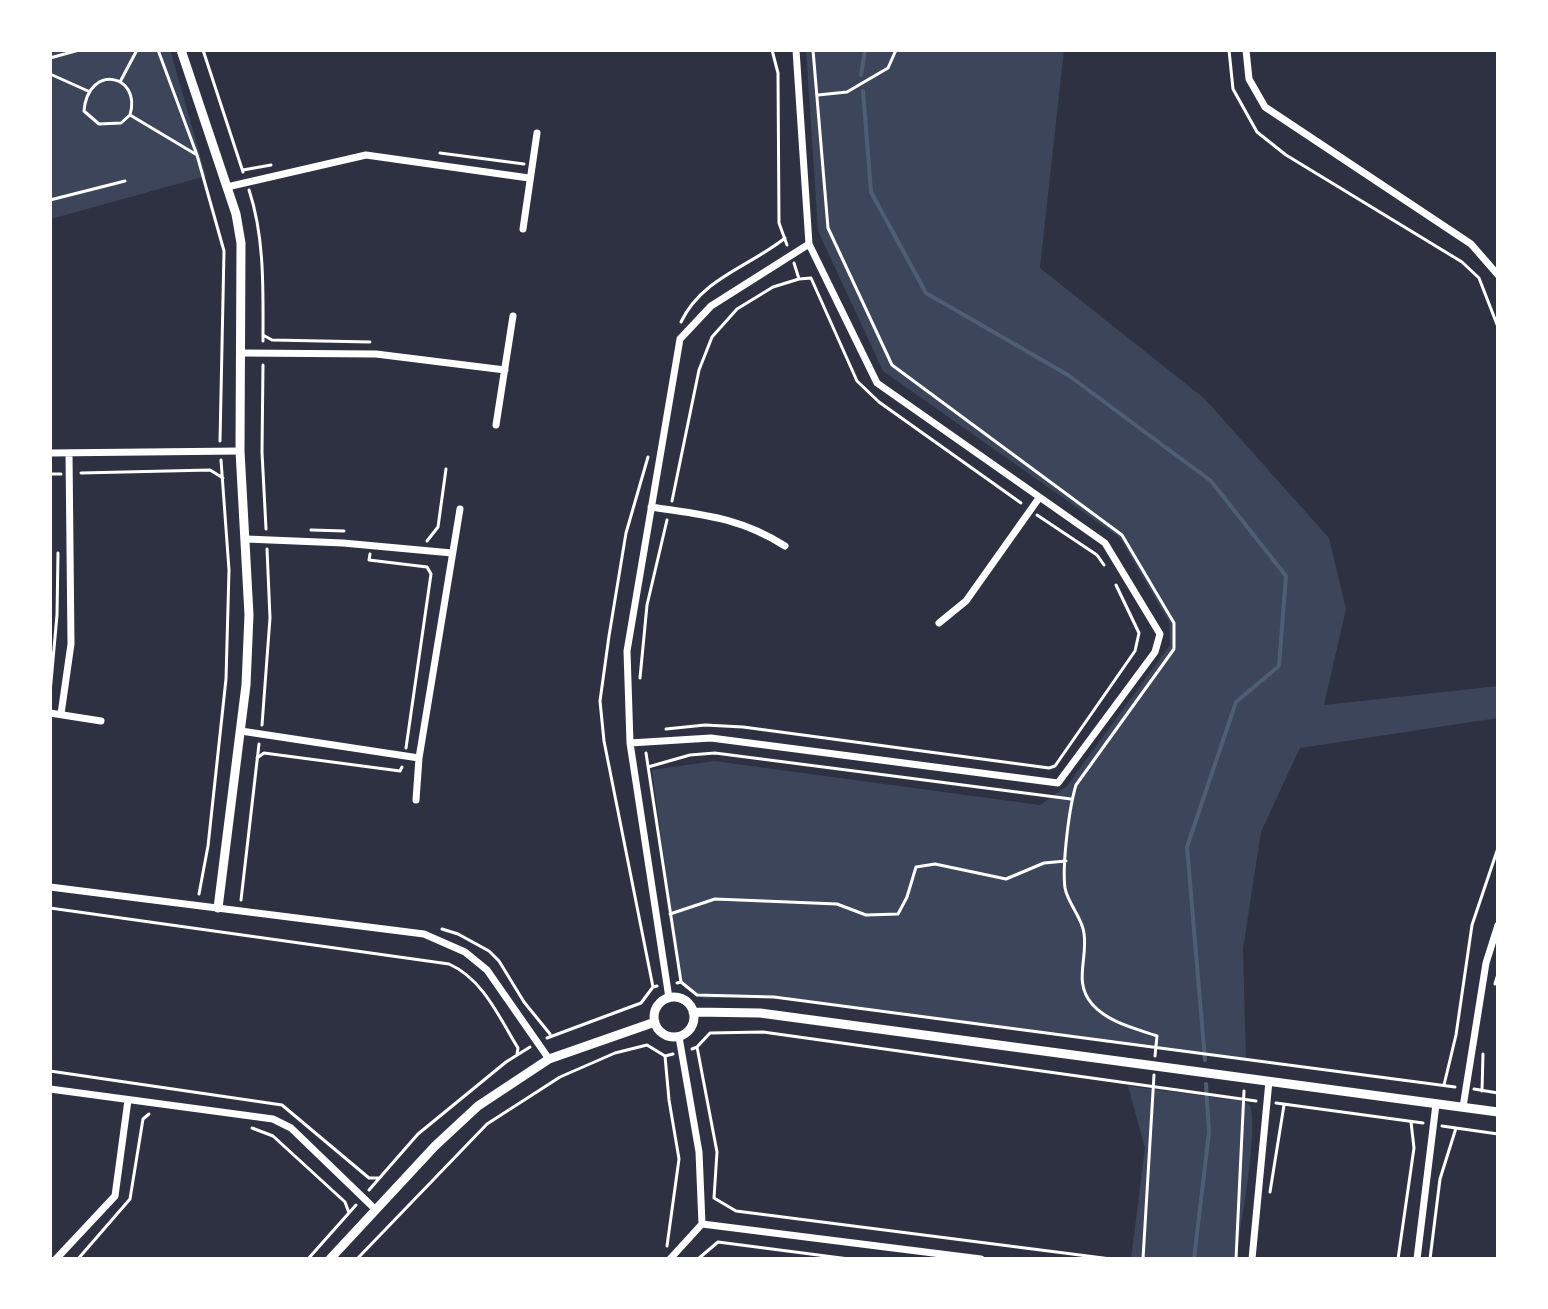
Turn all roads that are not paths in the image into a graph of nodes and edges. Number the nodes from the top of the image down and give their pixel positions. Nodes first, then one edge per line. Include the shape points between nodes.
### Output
1 (181, 50) edge
2 (796, 50) edge
3 (1246, 50) edge
4 (537, 133) dead end
5 (529, 178) junction
6 (125, 181) dead end
7 (227, 187) junction
8 (50, 200) edge
9 (523, 229) dead end
10 (809, 244) junction
11 (1498, 275) edge
12 (513, 316) dead end
13 (241, 353) junction
14 (505, 370) junction
15 (496, 425) dead end
16 (240, 451) junction
17 (50, 453) edge
18 (69, 453) junction
19 (1039, 498) junction
20 (651, 507) junction
21 (460, 509) dead end
22 (246, 539) junction
23 (785, 546) dead end
24 (452, 553) junction
25 (939, 623) dead end
26 (50, 713) edge
27 (61, 714) junction
28 (101, 721) dead end
29 (241, 731) junction
30 (630, 743) junction
31 (419, 758) junction
32 (416, 800) dead end
33 (50, 887) edge
34 (218, 908) junction
35 (1498, 925) edge
36 (669, 998) junction
37 (693, 1012) junction
38 (655, 1022) junction
39 (679, 1037) junction
40 (549, 1059) junction
41 (1269, 1081) junction
42 (50, 1089) edge
43 (128, 1100) junction
44 (1436, 1104) junction
45 (1463, 1107) junction
46 (1498, 1112) edge
47 (376, 1210) junction
48 (702, 1224) junction
49 (56, 1259) edge
50 (330, 1259) edge
51 (670, 1259) edge
52 (981, 1259) edge
53 (1252, 1259) edge
54 (1417, 1259) edge

1 - 7 street
2 - 10 street
3 - 11 street via 1249,79 1265,107 1471,244
4 - 5 street
5 - 7 street via 366,155
5 - 9 street
6 - 8 lane
7 - 13 street via 241,243
10 - 19 street via 877,383
10 - 20 street via 711,306 680,339
12 - 14 street
13 - 14 street via 376,354
13 - 16 street
14 - 15 street
16 - 18 street
16 - 22 street
17 - 18 street
18 - 27 street via 71,644
19 - 25 street via 966,601
19 - 30 street via 1105,543 1160,634 1155,652 1058,783 711,738
20 - 23 street via 752,527
20 - 30 street via 627,651
21 - 24 street
22 - 24 street
22 - 29 street via 249,615
24 - 31 street
26 - 27 street
27 - 28 street
29 - 31 street
29 - 34 street
30 - 36 street
31 - 32 street
33 - 34 street
34 - 40 street via 424,934 465,952 487,970
35 - 45 street via 1486,963
36 - 37 street via 687,1002
36 - 38 street via 655,1010
37 - 39 street via 693,1024
37 - 41 street via 760,1013
38 - 39 street via 667,1036
38 - 40 street
39 - 48 street via 699,1152
40 - 47 street via 478,1106
41 - 44 street
41 - 53 street
42 - 43 street
43 - 47 street via 273,1119 291,1128
43 - 49 street via 115,1196
44 - 45 street
44 - 54 street
45 - 46 street
47 - 50 street
48 - 51 street
48 - 52 street

